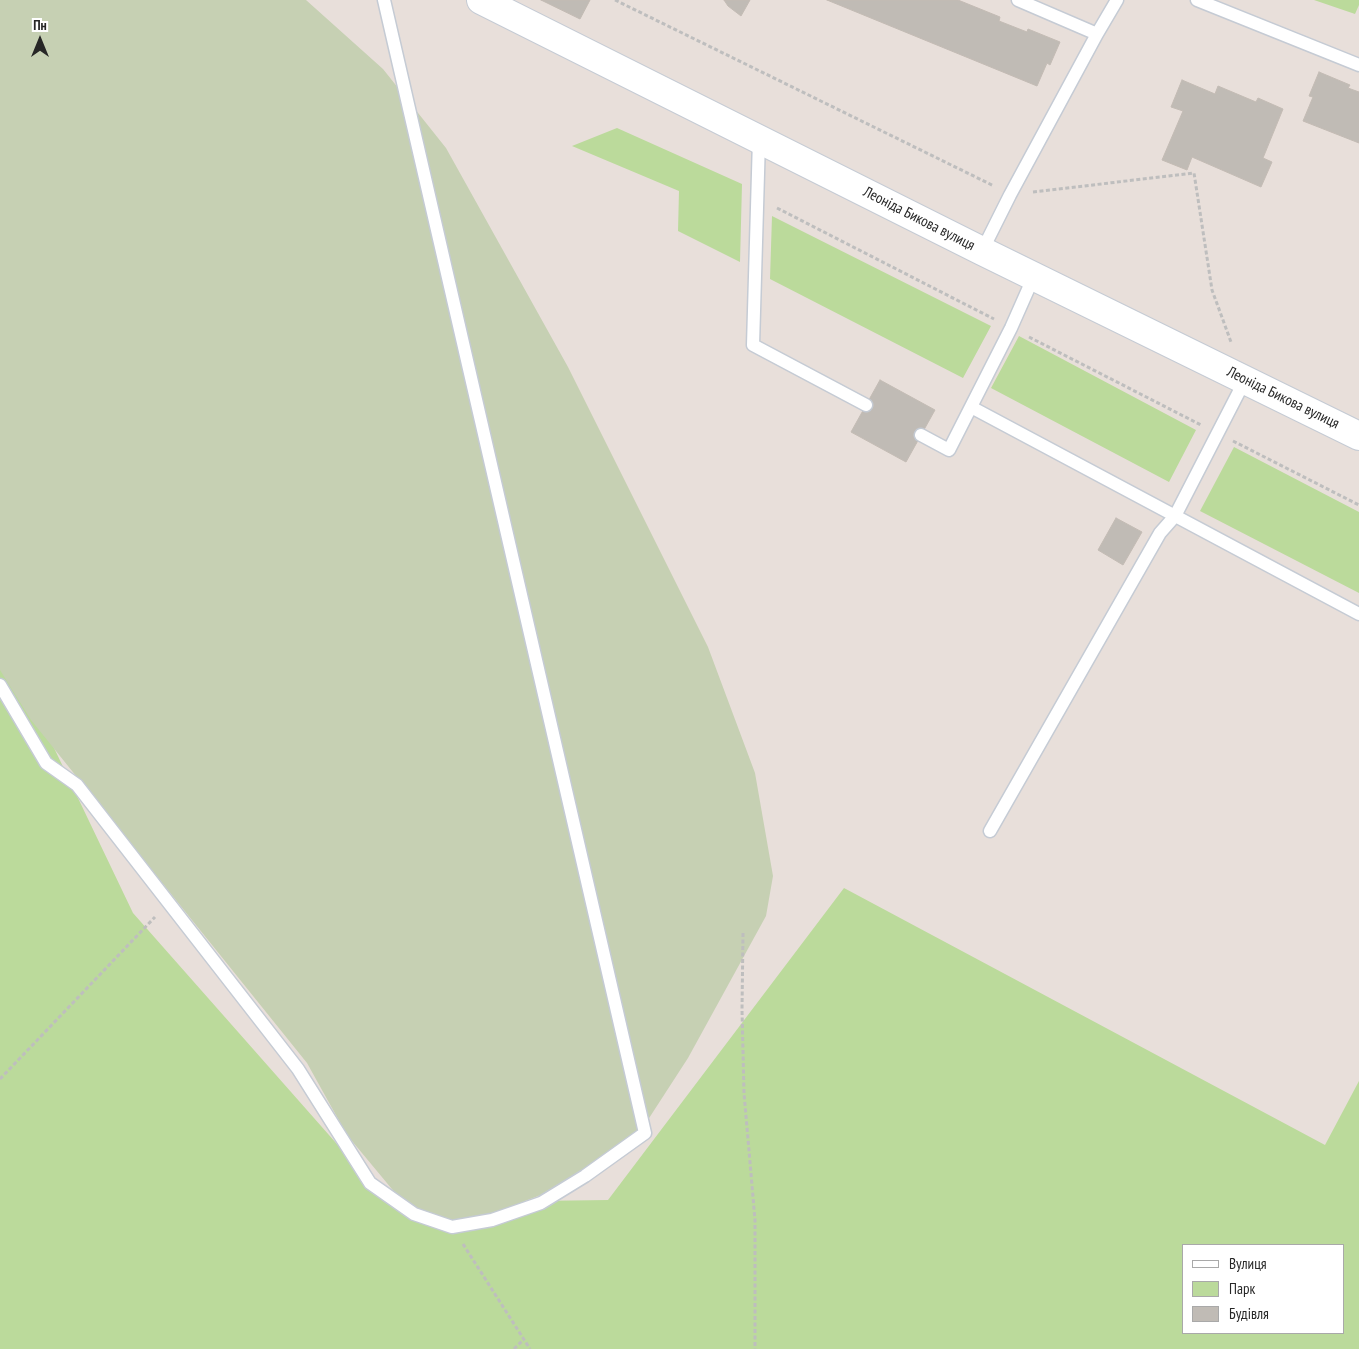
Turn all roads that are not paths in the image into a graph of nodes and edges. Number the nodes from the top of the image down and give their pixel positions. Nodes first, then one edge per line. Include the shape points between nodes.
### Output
1 (384, 0) edge
2 (481, 0) edge
3 (1018, 0) edge
4 (1117, 0) edge
5 (1197, 0) edge
6 (1097, 34) junction
7 (1359, 66) edge
8 (759, 138) junction
9 (982, 251) junction
10 (1034, 276) junction
11 (1245, 380) junction
12 (866, 405) dead end
13 (971, 407) junction
14 (921, 435) dead end
15 (1359, 436) edge
16 (1175, 516) junction
17 (1359, 614) edge
18 (0, 685) edge
19 (990, 831) dead end

1 - 18 lane via 645,1132 585,1176 541,1202 492,1220 452,1227 414,1214 370,1183 298,1069 77,785 46,763
2 - 8 street, Леоніда Бикова вулиця
3 - 6 lane
4 - 6 lane
5 - 7 lane
6 - 9 lane
8 - 9 street, Леоніда Бикова вулиця
8 - 12 lane via 753,345
9 - 10 street, Леоніда Бикова вулиця
10 - 11 street, Леоніда Бикова вулиця
10 - 13 lane
11 - 15 street, Леоніда Бикова вулиця
11 - 16 lane
13 - 14 lane via 949,450
13 - 16 lane
16 - 17 lane
16 - 19 lane via 1160,533

